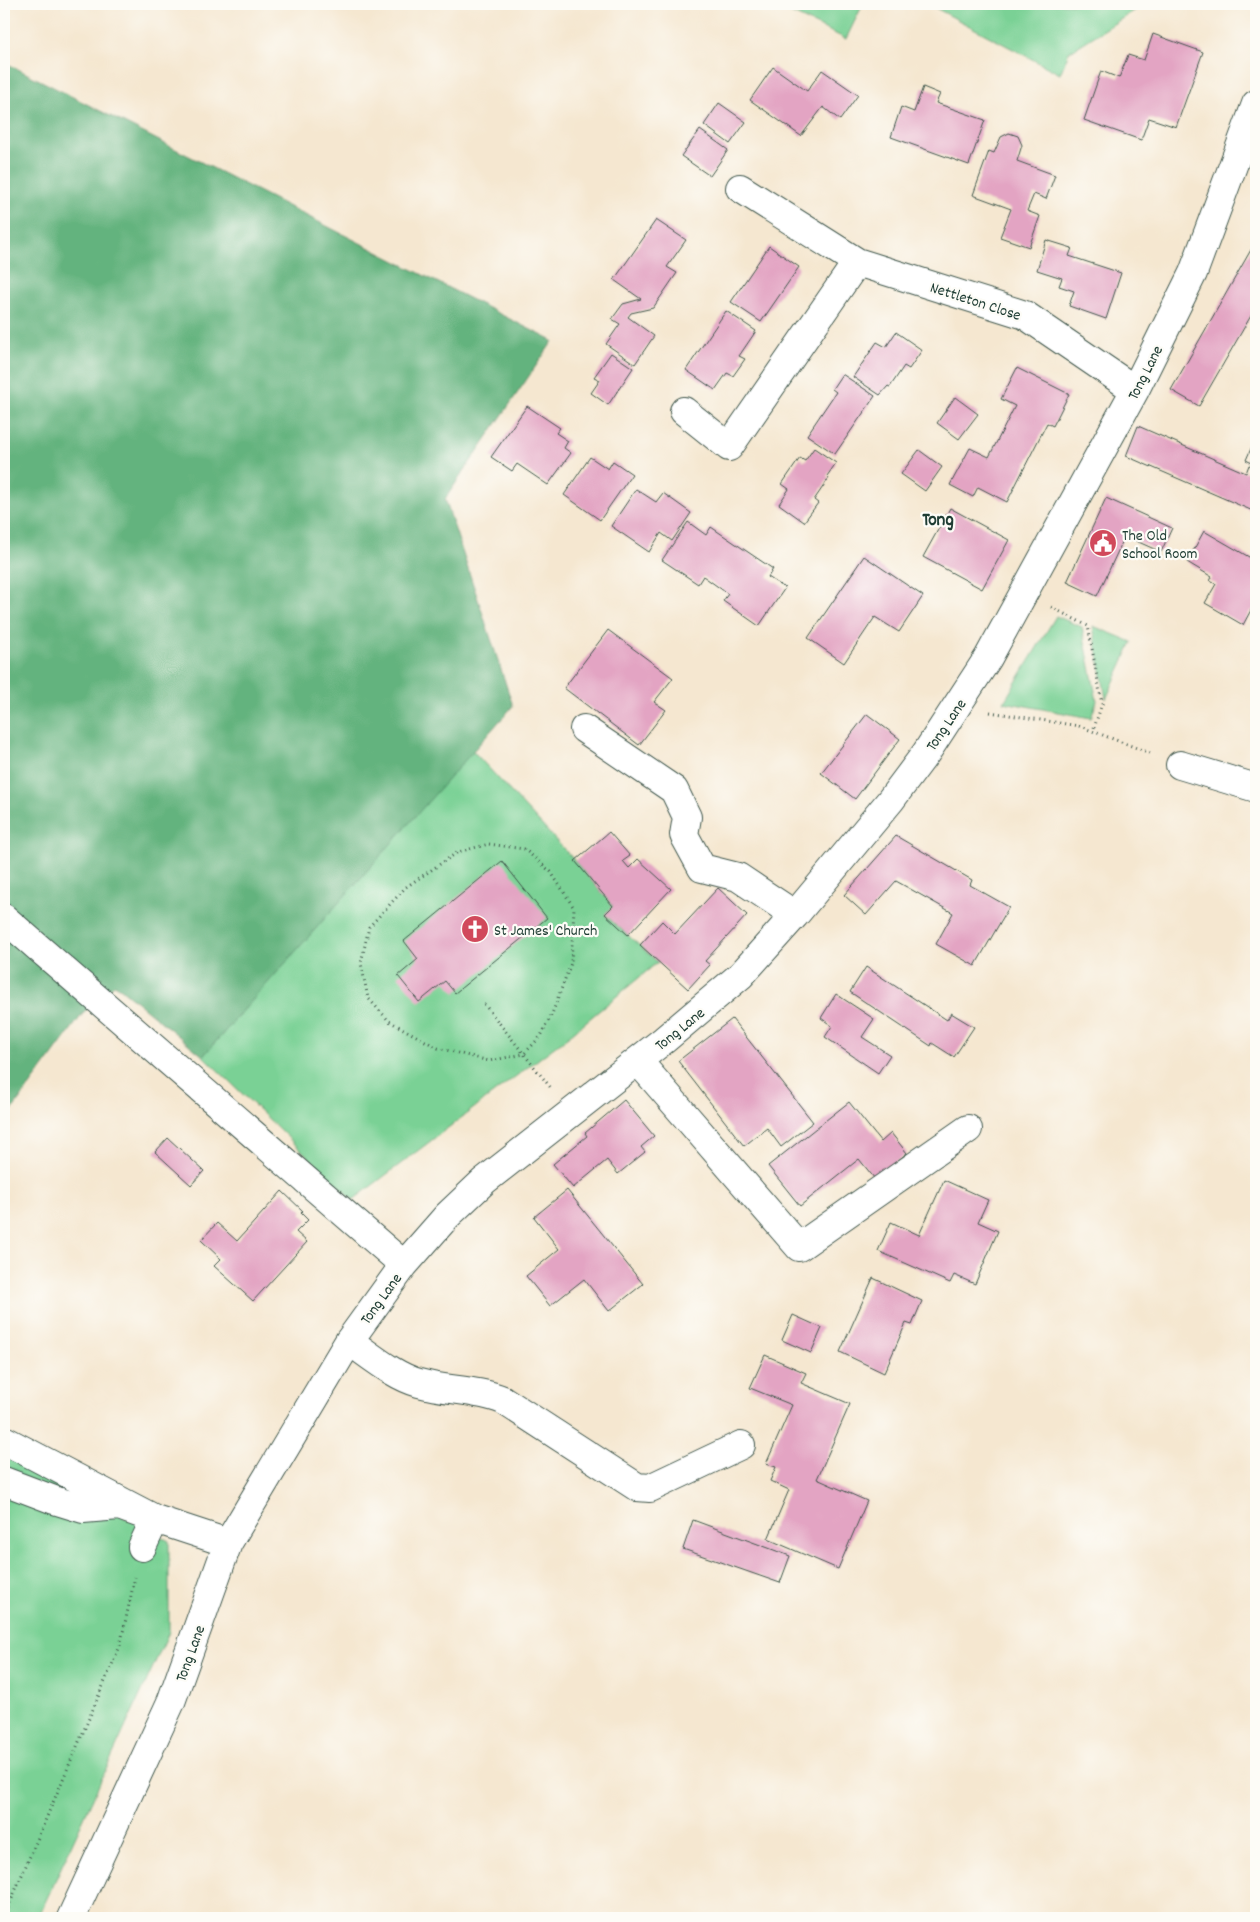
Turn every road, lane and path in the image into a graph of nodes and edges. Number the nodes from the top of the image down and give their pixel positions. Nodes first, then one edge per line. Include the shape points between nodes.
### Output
1 (1256, 104) edge
2 (740, 188) dead end
3 (857, 262) junction
4 (1135, 390) junction
5 (684, 411) dead end
6 (1023, 594) junction
7 (958, 706) junction
8 (584, 729) dead end
9 (1093, 731) junction
10 (1180, 765) joint
11 (1256, 788) edge
12 (795, 915) junction
13 (4, 918) edge
14 (484, 1004) dead end
15 (524, 1054) junction
16 (638, 1061) junction
17 (570, 1112) junction
18 (968, 1129) dead end
19 (404, 1265) junction
20 (349, 1341) junction
21 (4, 1440) edge
22 (741, 1445) dead end
23 (4, 1480) edge
24 (155, 1519) junction
25 (228, 1543) junction
26 (142, 1547) joint
27 (4, 1917) edge
28 (71, 1918) edge

1 - 4 street, Tong Lane via 1193,273
2 - 3 street, Nettleton Close
3 - 4 street, Nettleton Close via 1025,315
3 - 5 street via 729,447
4 - 6 street, Tong Lane
6 - 7 street, Tong Lane
6 - 9 path via 1088,626 1102,704
7 - 9 path
7 - 12 street, Tong Lane via 890,801
8 - 12 street via 674,790 687,817 684,835 702,868 738,876
9 - 10 path
10 - 11 street
12 - 16 street, Tong Lane via 741,975
13 - 19 street
14 - 15 path
15 - 15 path via 489,1061 438,1048 389,1021 368,998 361,964 369,927 406,887 458,852 489,844 524,849 551,872 574,908 571,963 541,1036
15 - 17 path
16 - 17 street, Tong Lane
16 - 18 street via 799,1247
17 - 19 street, Tong Lane via 484,1181 447,1216
19 - 20 street, Tong Lane
20 - 22 street via 394,1372 417,1382 488,1393 503,1400 638,1487 650,1488
20 - 25 street, Tong Lane
21 - 24 street
23 - 24 street via 83,1509 119,1506
24 - 25 street
24 - 26 street
25 - 28 street, Tong Lane via 171,1702
26 - 27 path via 120,1646

